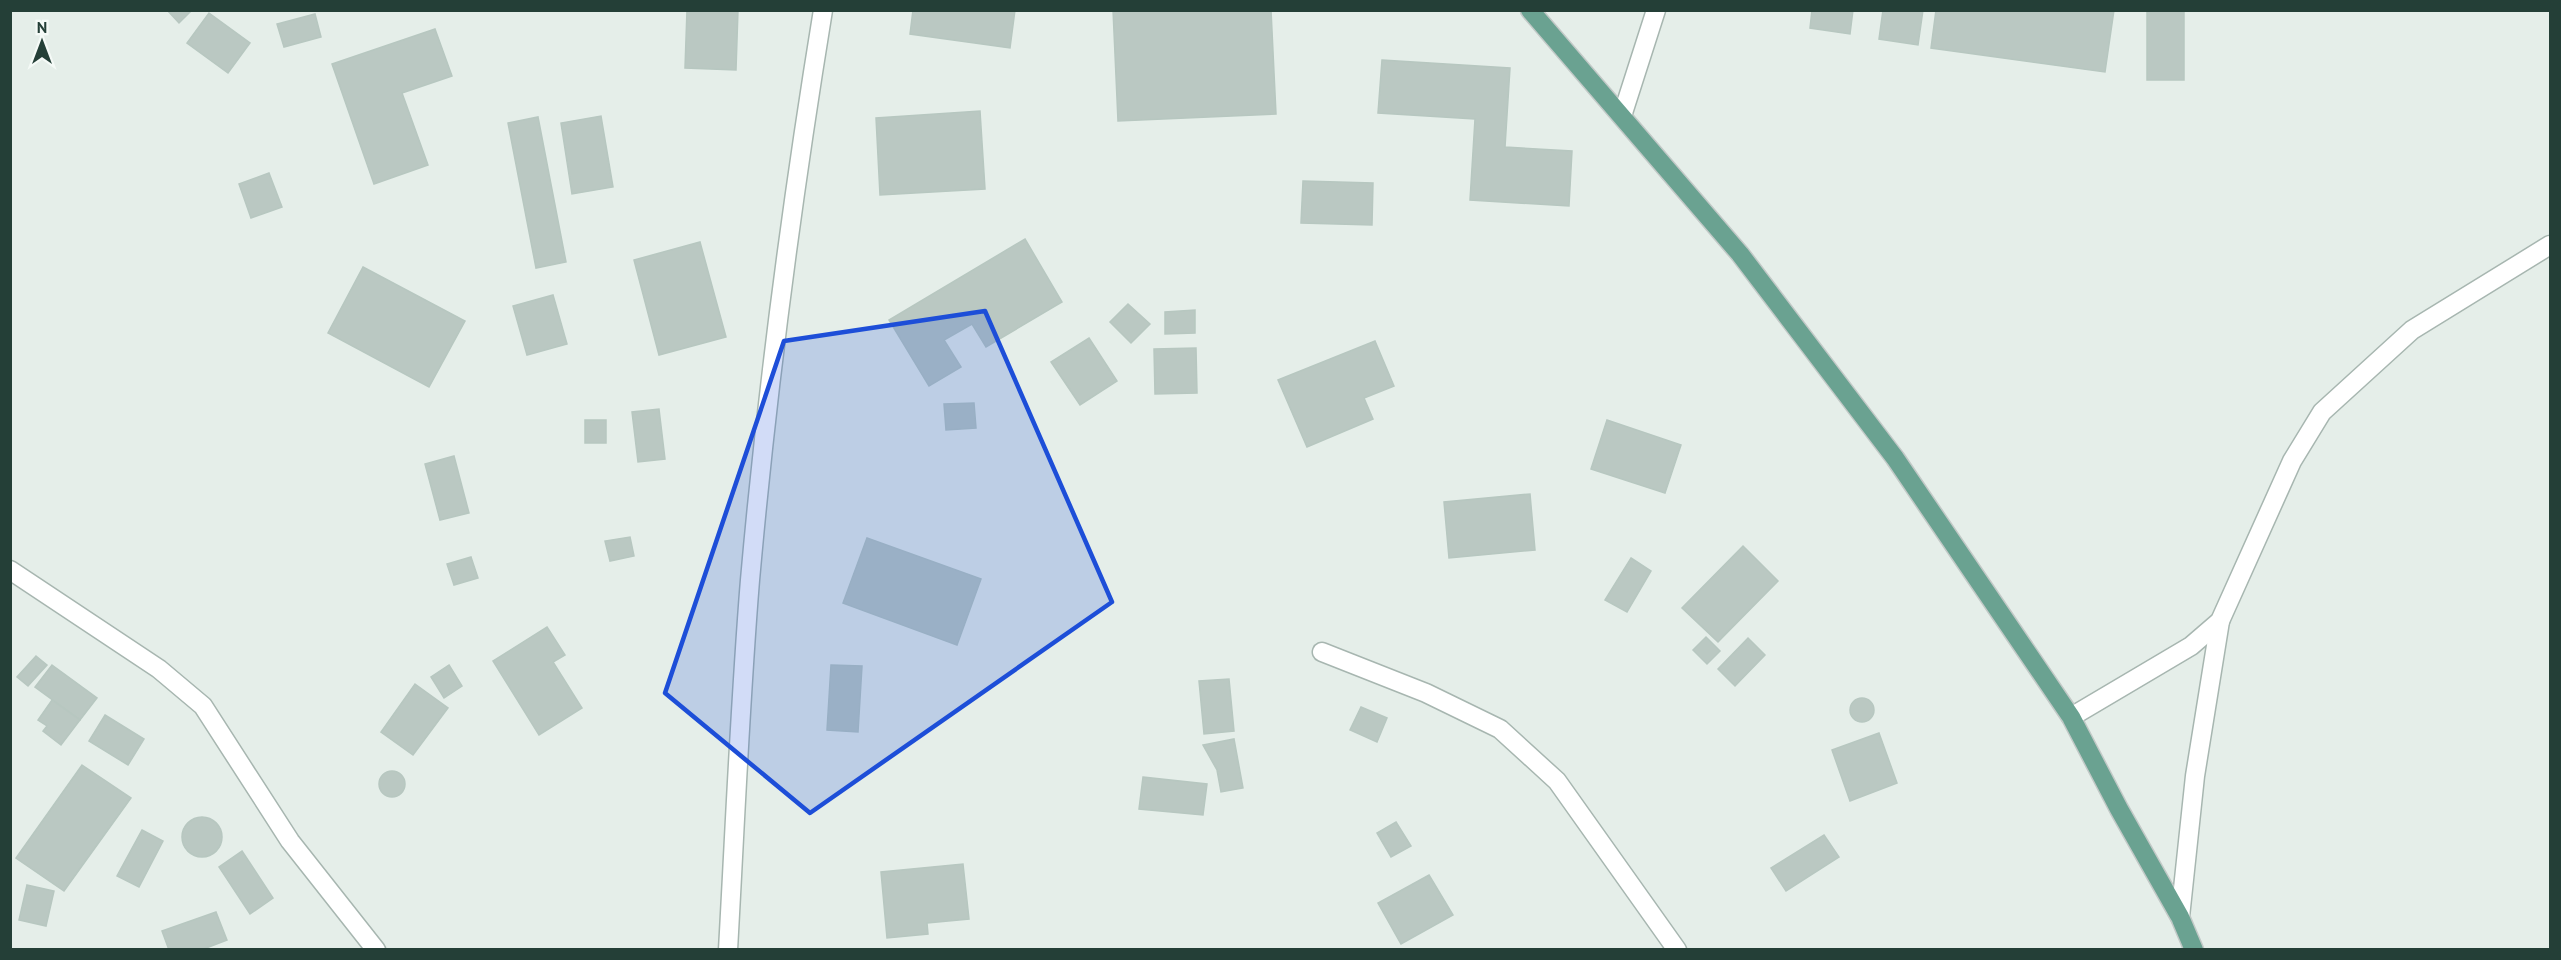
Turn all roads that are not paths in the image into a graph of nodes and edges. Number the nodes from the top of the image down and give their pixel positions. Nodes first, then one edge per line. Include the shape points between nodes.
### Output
1 (823, 10) edge
2 (1530, 10) edge
3 (1656, 10) edge
4 (1622, 116) junction
5 (2550, 245) edge
6 (10, 570) edge
7 (2220, 621) junction
8 (1322, 652) dead end
9 (2071, 717) junction
10 (2180, 917) junction
11 (376, 950) edge
12 (728, 950) edge
13 (1677, 950) edge
14 (2194, 950) edge

1 - 12 street via 769,387 750,582
2 - 4 main road
3 - 4 street
4 - 9 main road via 1740,254 1895,458
5 - 7 street via 2412,330 2322,412 2292,461
6 - 11 street via 159,669 203,706 290,841
7 - 9 street via 2191,646
7 - 10 street via 2195,776
8 - 13 street via 1426,693 1500,729 1557,781
9 - 10 main road
10 - 14 main road

